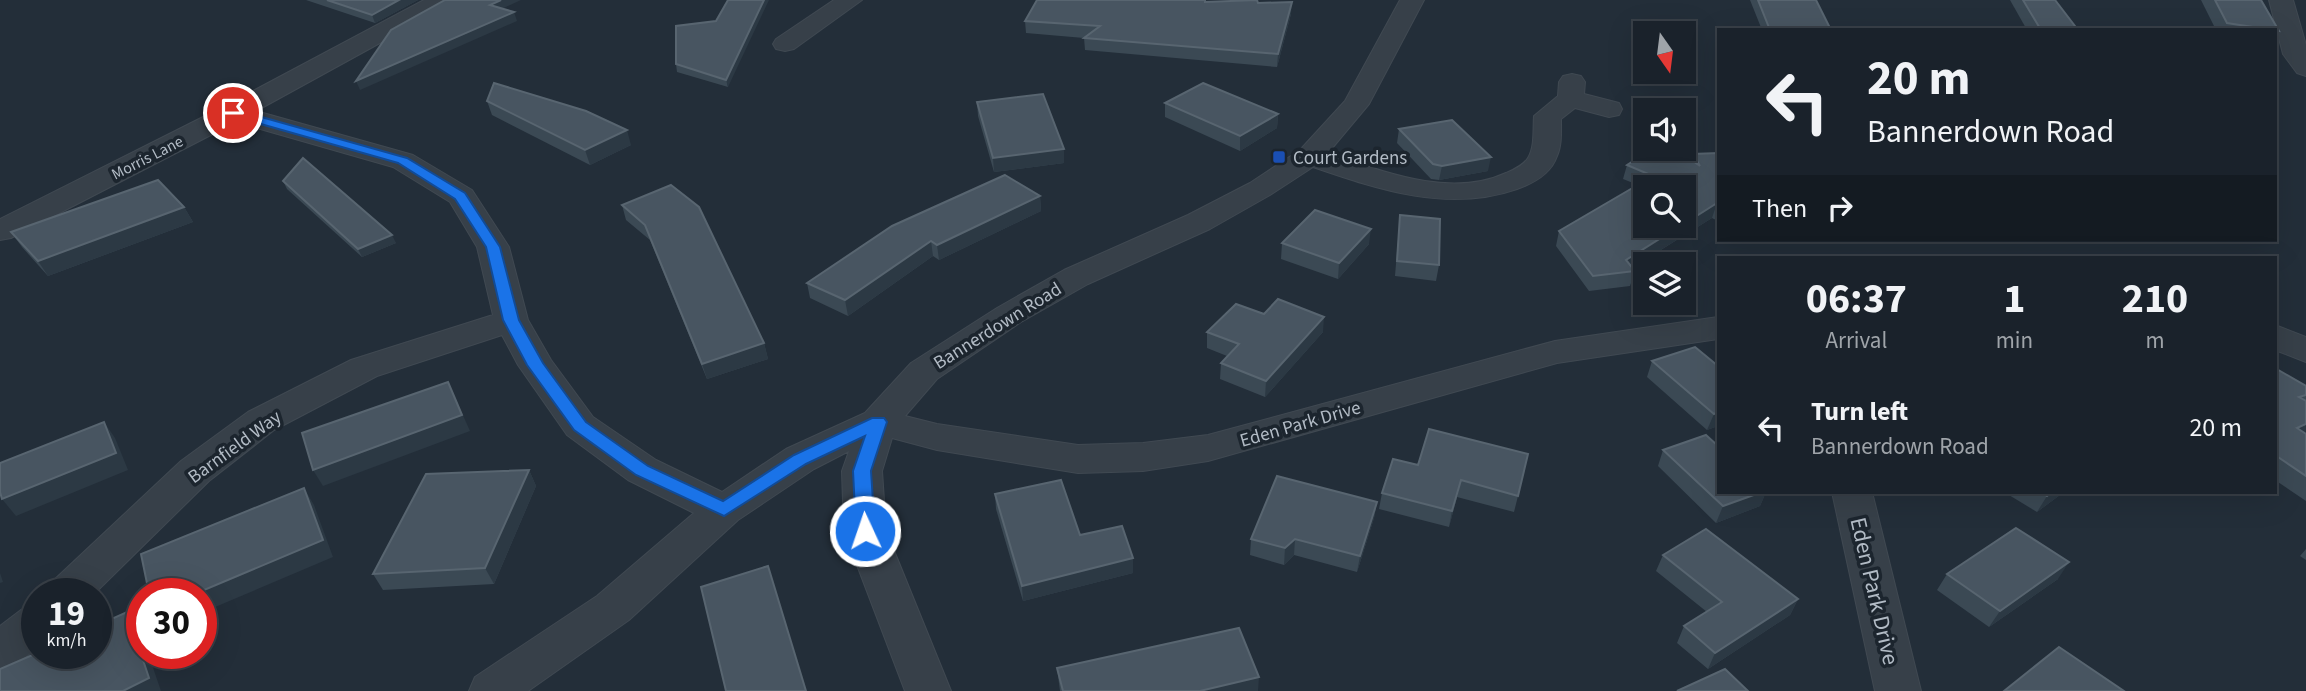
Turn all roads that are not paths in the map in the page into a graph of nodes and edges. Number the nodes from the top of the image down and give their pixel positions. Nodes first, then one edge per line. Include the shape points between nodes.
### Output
1 (440, 0) edge
2 (850, 0) edge
3 (1412, 0) edge
4 (2281, 0) edge
5 (785, 44) dead end
6 (2306, 68) edge
7 (1609, 108) dead end
8 (233, 113) junction
9 (1310, 156) junction
10 (0, 231) edge
11 (511, 320) junction
12 (1717, 328) edge
13 (2277, 337) edge
14 (2306, 351) edge
15 (878, 422) junction
16 (1852, 494) edge
17 (724, 510) junction
18 (84, 578) edge
19 (21, 635) edge
20 (0, 651) edge
21 (492, 691) edge
22 (928, 691) edge
23 (1898, 691) edge

1 - 8 street, Morris Lane
2 - 5 street
3 - 9 street, Bannerdown Road via 1356,104
4 - 6 street via 2296,54
7 - 9 street via 1571,91 1548,116 1543,158 1531,172 1500,187 1416,188
8 - 10 street, Morris Lane
8 - 11 street via 402,160 460,196 493,247
9 - 15 street, Bannerdown Road via 1199,222 1076,277 1009,315 923,371
11 - 17 street via 536,365 580,426 642,470
11 - 18 street, Barnfield Way via 364,368 261,421 195,471
12 - 15 street, Eden Park Drive via 1555,352 1208,449 1143,457 1078,459 937,437
13 - 14 street
15 - 17 street, Bannerdown Road via 800,459
15 - 22 street via 862,471 865,531
16 - 23 street, Eden Park Drive
17 - 21 street, Bannerdown Road via 613,608
19 - 20 street

